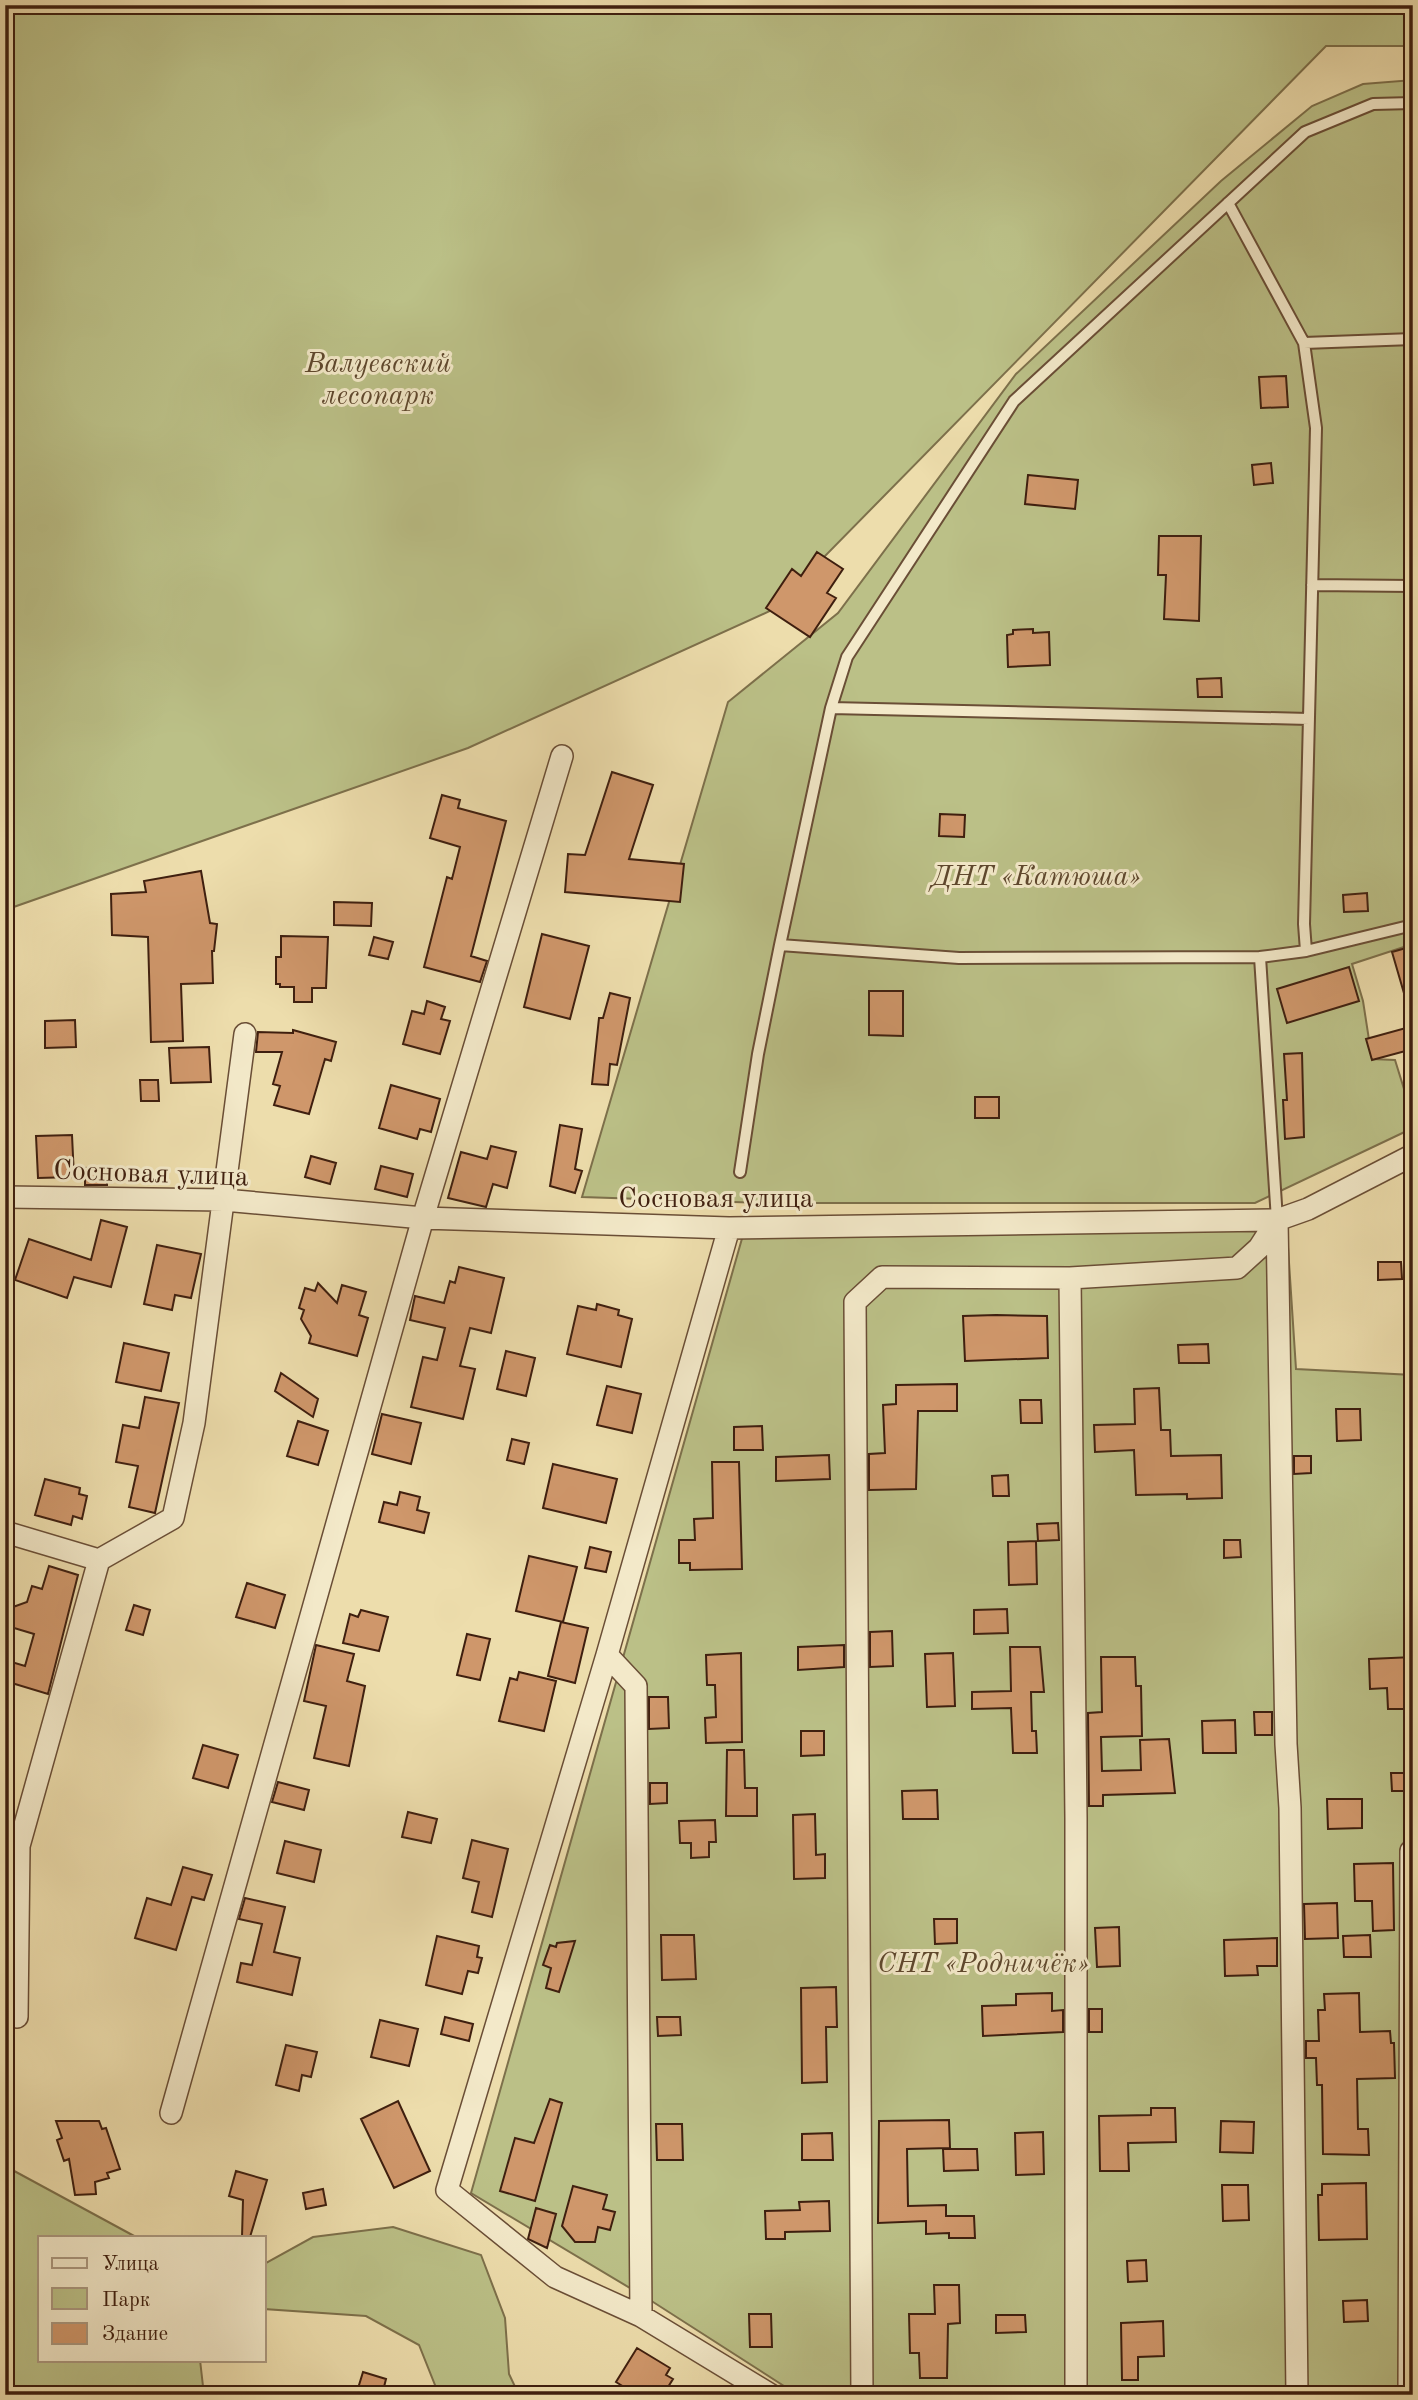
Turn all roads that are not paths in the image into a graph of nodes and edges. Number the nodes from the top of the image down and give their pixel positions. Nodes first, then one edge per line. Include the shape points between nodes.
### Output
1 (1413, 103) edge
2 (1228, 204) junction
3 (1413, 340) edge
4 (1304, 343) junction
5 (1312, 585) junction
6 (1413, 586) edge
7 (831, 708) junction
8 (1309, 719) junction
9 (562, 756) dead end
10 (1413, 925) edge
11 (780, 945) junction
12 (1306, 951) junction
13 (1260, 957) junction
14 (245, 1034) dead end
15 (1413, 1155) edge
16 (740, 1172) dead end
17 (5, 1196) edge
18 (224, 1200) junction
19 (423, 1218) junction
20 (1277, 1220) junction
21 (729, 1228) junction
22 (1070, 1278) junction
23 (5, 1532) edge
24 (99, 1560) junction
25 (607, 1655) junction
26 (12, 1844) edge
27 (1411, 1852) dead end
28 (17, 2017) dead end
29 (171, 2113) dead end
30 (642, 2316) junction
31 (771, 2395) edge
32 (862, 2395) edge
33 (1076, 2395) edge
34 (1297, 2395) edge
35 (1409, 2395) edge

1 - 2 lane via 1373,104 1305,132
2 - 4 lane
2 - 7 lane via 1014,401 847,657
3 - 4 lane
4 - 5 lane via 1316,428
5 - 6 lane
5 - 8 lane
7 - 8 lane
7 - 11 lane
8 - 12 lane
9 - 19 street
10 - 12 lane
11 - 13 lane via 958,958
11 - 16 lane
12 - 13 lane
13 - 20 lane
14 - 18 street
15 - 20 street, Сосновая улица
17 - 18 street, Сосновая улица
18 - 19 street, Сосновая улица
18 - 24 street via 194,1423 173,1518
19 - 21 street, Сосновая улица
19 - 29 street
20 - 21 street, Сосновая улица
20 - 22 street via 1259,1248 1237,1268
20 - 34 street
21 - 25 street
22 - 32 street via 882,1277 855,1302
22 - 33 street
23 - 24 street
24 - 26 street
25 - 30 street via 636,1686
25 - 30 street via 447,2190 555,2277
26 - 28 street
27 - 35 street
30 - 31 street

